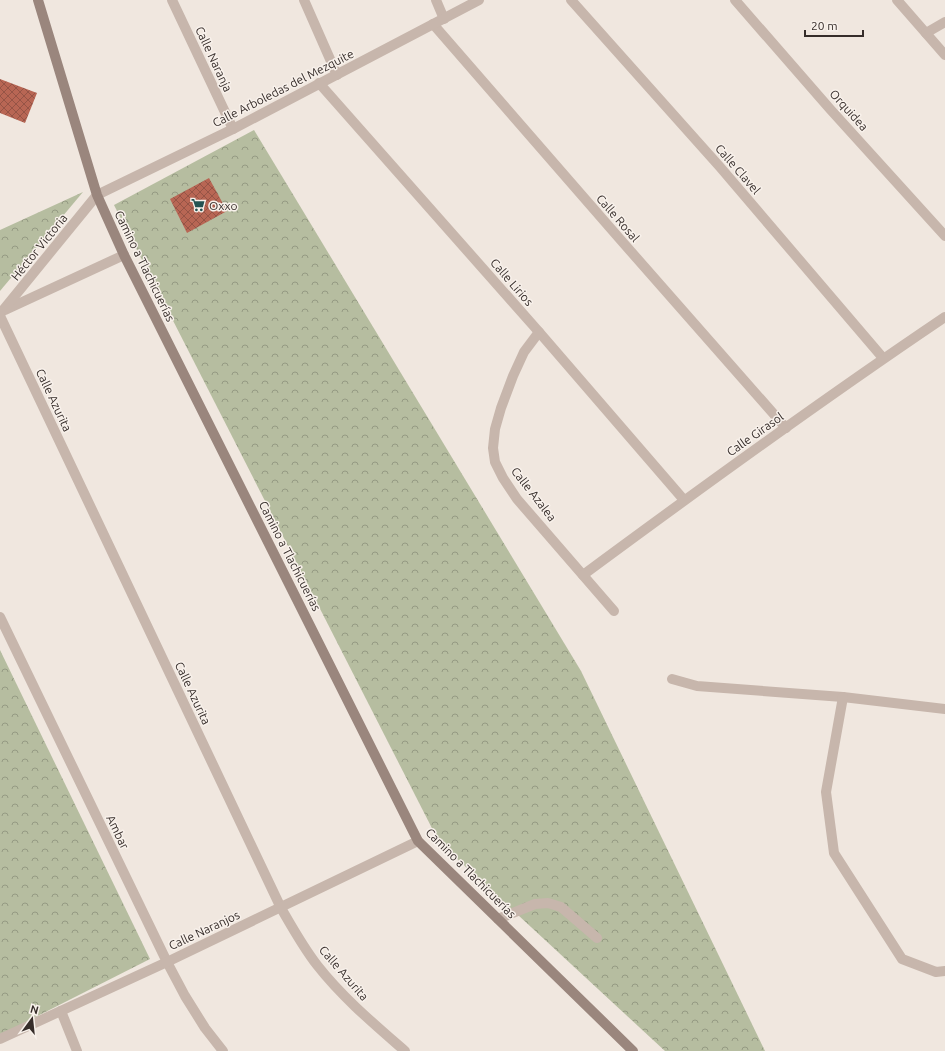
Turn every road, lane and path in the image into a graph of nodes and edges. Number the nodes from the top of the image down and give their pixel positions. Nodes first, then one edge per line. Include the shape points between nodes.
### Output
1 (38, 0) edge
2 (172, 0) edge
3 (304, 0) edge
4 (436, 0) edge
5 (479, 0) edge
6 (571, 0) edge
7 (735, 0) edge
8 (897, 0) edge
9 (444, 19) junction
10 (945, 22) edge
11 (433, 24) junction
12 (926, 33) junction
13 (945, 55) edge
14 (337, 75) junction
15 (319, 83) junction
16 (233, 129) junction
17 (97, 195) junction
18 (945, 236) edge
19 (124, 254) junction
20 (1, 314) edge
21 (945, 317) edge
22 (539, 332) junction
23 (883, 358) junction
24 (786, 428) junction
25 (684, 500) junction
26 (583, 575) junction
27 (614, 611) dead end
28 (0, 617) edge
29 (672, 679) dead end
30 (842, 697) junction
31 (945, 709) edge
32 (418, 841) junction
33 (281, 908) junction
34 (498, 919) junction
35 (597, 938) dead end
36 (167, 962) junction
37 (945, 971) edge
38 (60, 1011) junction
39 (0, 1039) edge
40 (77, 1051) edge
41 (223, 1051) edge
42 (404, 1051) edge
43 (633, 1051) edge

1 - 17 street, Camino a Tlachicuerías
2 - 16 street, Calle Naranja
3 - 14 street
4 - 9 street
5 - 9 street, Calle Arboledas del Mezquite
6 - 23 street, Calle Clavel via 720,167
7 - 18 street, Orquidea
8 - 12 street
9 - 11 street, Calle Arboledas del Mezquite
10 - 12 street
11 - 14 street, Calle Arboledas del Mezquite
11 - 24 street, Calle Rosal
12 - 13 street
14 - 15 street, Calle Arboledas del Mezquite
15 - 16 street, Calle Arboledas del Mezquite
15 - 22 street, Calle Lirios
16 - 17 street, Calle Arboledas del Mezquite
17 - 19 street, Camino a Tlachicuerías
17 - 20 street, Héctor Victoria
19 - 20 street
19 - 32 street, Camino a Tlachicuerías
20 - 33 street, Calle Azurita
21 - 23 street, Calle Girasol
22 - 25 street, Calle Lirios
22 - 26 street, Calle Azalea via 524,352 501,408 495,429 495,462 517,498
23 - 24 street, Calle Girasol
24 - 25 street, Calle Girasol
25 - 26 street, Calle Girasol
26 - 27 street, Calle Azalea
28 - 36 street, Ambar
29 - 30 street via 697,686
30 - 31 street
30 - 37 street via 826,792 834,853 902,959 936,972
32 - 33 street, Calle Naranjos
32 - 34 street, Camino a Tlachicuerías
33 - 36 street, Calle Naranjos
33 - 42 street, Calle Azurita via 318,965 351,1003
34 - 35 street via 535,904 548,902 561,907
34 - 43 street, Camino a Tlachicuerías
36 - 38 street, Calle Naranjos
36 - 41 street, Ambar via 205,1028
38 - 39 street, Calle Naranjos
38 - 40 street

